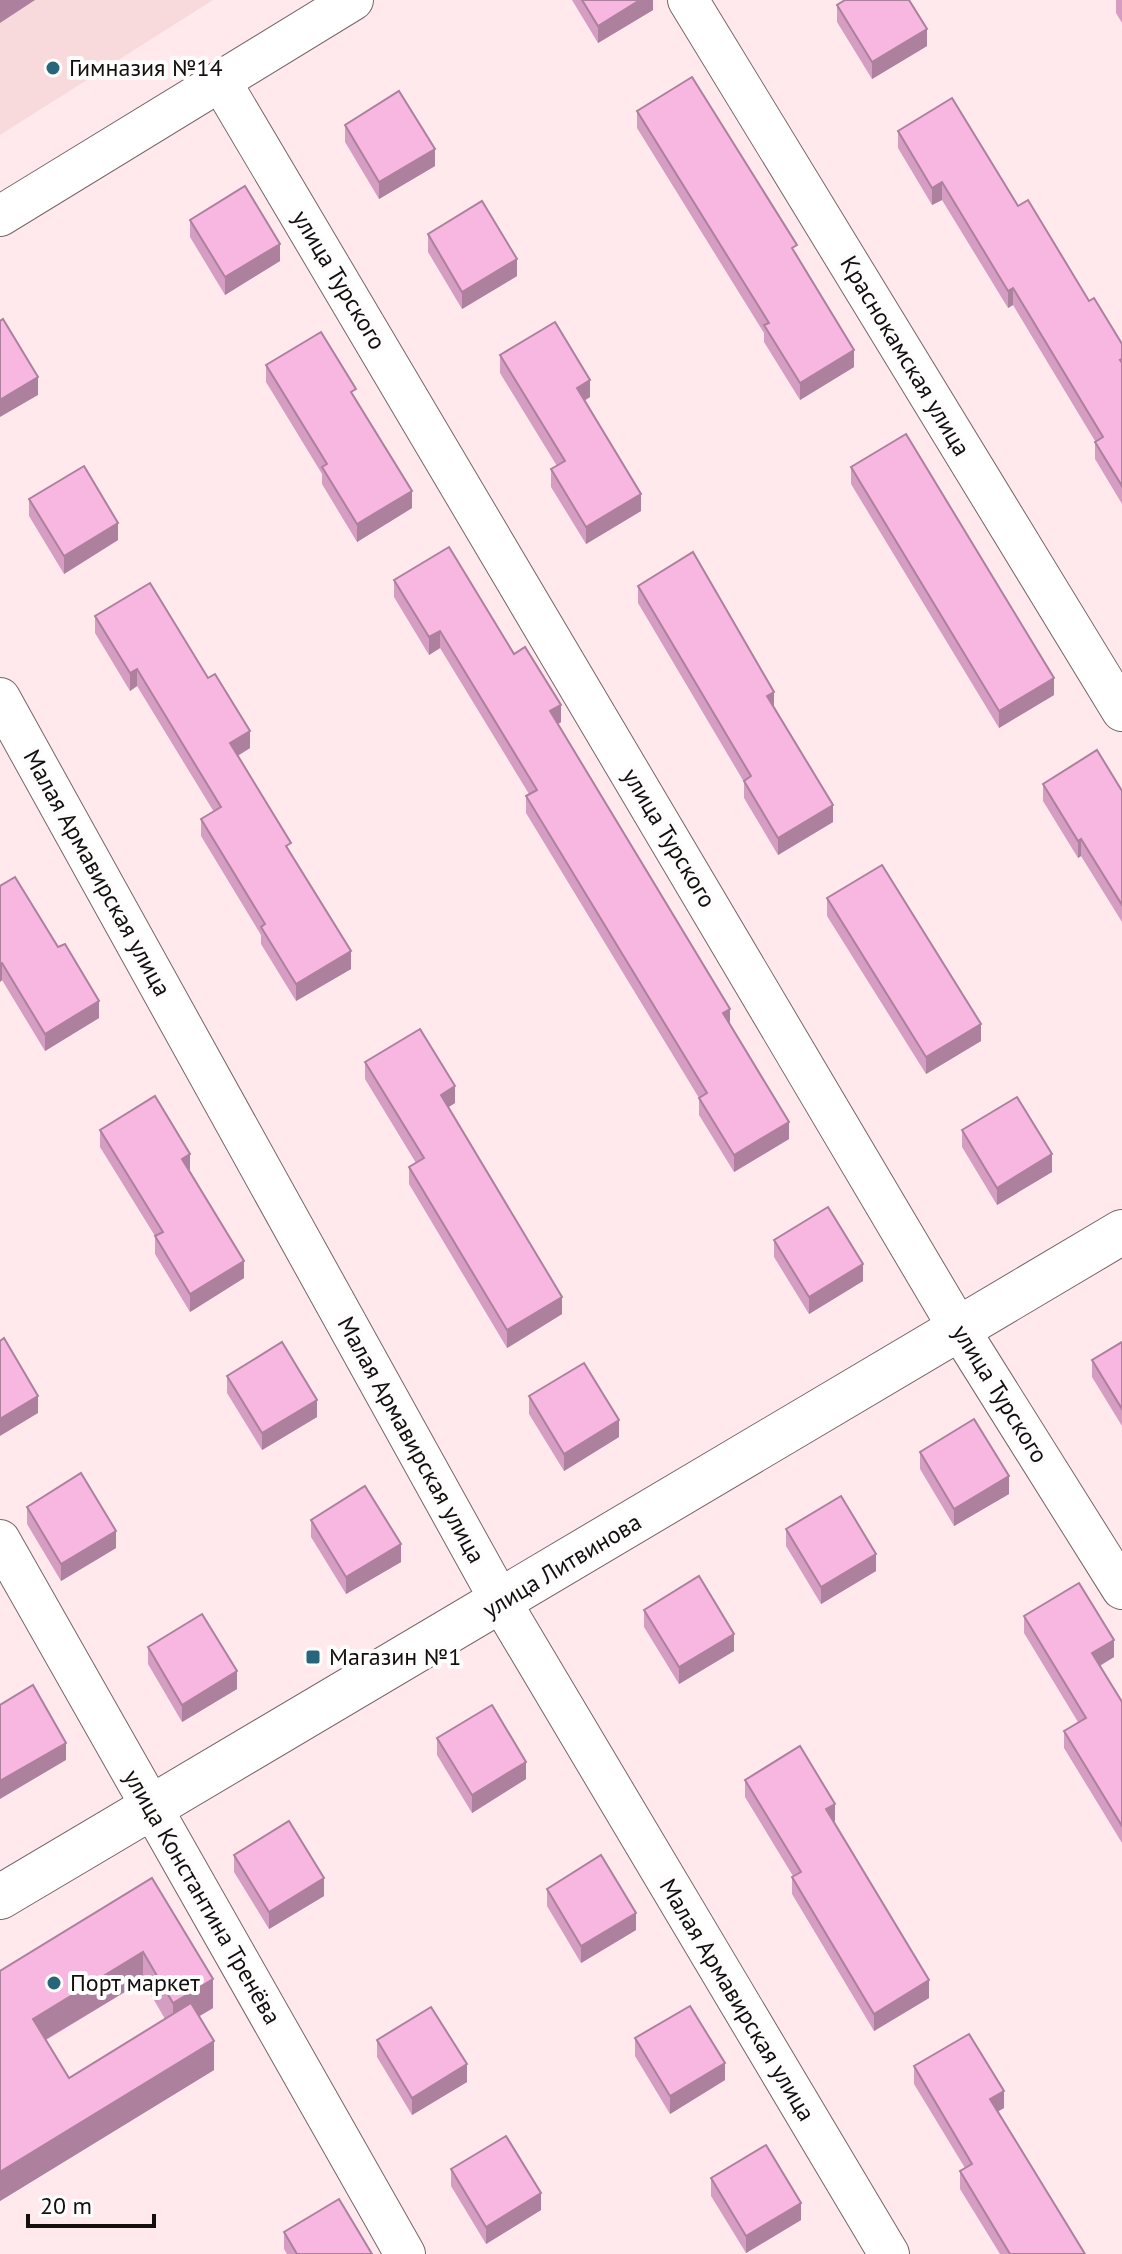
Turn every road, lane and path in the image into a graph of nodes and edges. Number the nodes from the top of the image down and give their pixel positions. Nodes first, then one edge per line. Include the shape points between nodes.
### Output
1 (353, 0) edge
2 (688, 0) edge
3 (221, 82) junction
4 (0, 216) edge
5 (0, 698) edge
6 (1122, 711) edge
7 (1122, 1232) edge
8 (959, 1329) junction
9 (0, 1540) edge
10 (1122, 1589) edge
11 (501, 1602) junction
12 (151, 1806) junction
13 (0, 1897) edge
14 (405, 2254) edge
15 (889, 2254) edge

1 - 3 street
2 - 6 street, Краснокамская улица
3 - 4 street
3 - 8 street, улица Турского
5 - 11 street, Малая Армавирская улица
7 - 8 street, улица Литвинова
8 - 10 street, улица Турского
8 - 11 street, улица Литвинова
9 - 12 street, улица Константина Тренёва
11 - 12 street, улица Литвинова
11 - 15 street, Малая Армавирская улица
12 - 13 street, улица Литвинова
12 - 14 street, улица Константина Тренёва

